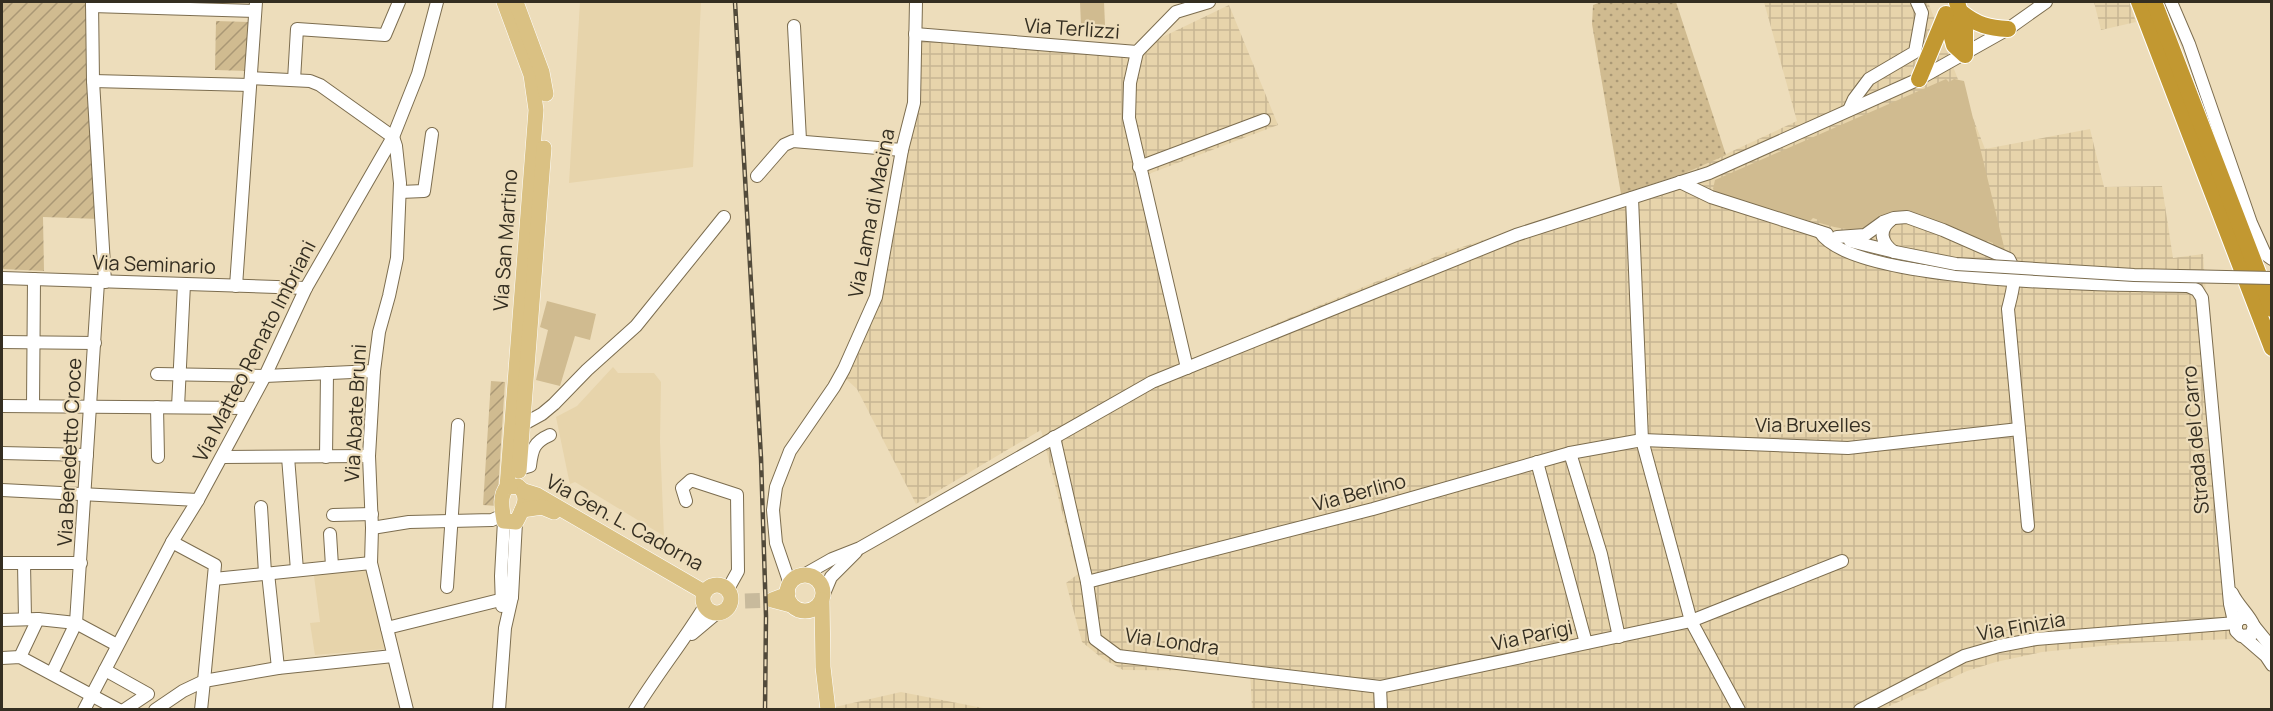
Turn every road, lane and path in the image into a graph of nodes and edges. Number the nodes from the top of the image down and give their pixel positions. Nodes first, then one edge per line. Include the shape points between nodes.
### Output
1 (399, 2) edge
2 (437, 2) edge
3 (504, 2) edge
4 (516, 2) edge
5 (916, 2) edge
6 (1209, 2) edge
7 (1917, 2) edge
8 (2046, 2) edge
9 (2139, 2) edge
10 (2154, 2) edge
11 (2171, 2) edge
12 (92, 4) edge
13 (255, 6) edge
14 (1954, 8) edge
15 (794, 26) dead end
16 (2008, 29) junction
17 (915, 34) junction
18 (1137, 52) junction
19 (1965, 55) junction
20 (1919, 79) junction
21 (294, 80) junction
22 (93, 81) junction
23 (250, 82) junction
24 (1849, 110) junction
25 (1264, 120) dead end
26 (432, 134) dead end
27 (393, 137) junction
28 (800, 140) junction
29 (902, 150) junction
30 (1139, 167) junction
31 (758, 176) dead end
32 (1680, 182) junction
33 (400, 192) junction
34 (1632, 198) junction
35 (723, 217) dead end
36 (1894, 218) junction
37 (1820, 232) junction
38 (1837, 237) junction
39 (1895, 252) junction
40 (2271, 259) edge
41 (2, 278) edge
42 (2271, 278) edge
43 (34, 279) junction
44 (2013, 281) junction
45 (102, 282) junction
46 (184, 284) junction
47 (236, 286) junction
48 (306, 288) junction
49 (2271, 309) edge
50 (2, 342) edge
51 (33, 342) junction
52 (95, 343) junction
53 (2271, 348) edge
54 (1187, 368) junction
55 (374, 371) junction
56 (327, 373) junction
57 (156, 374) dead end
58 (180, 375) junction
59 (265, 376) junction
60 (2, 406) edge
61 (33, 406) junction
62 (90, 406) junction
63 (157, 407) junction
64 (178, 407) junction
65 (247, 408) junction
66 (458, 425) dead end
67 (522, 425) junction
68 (2019, 429) junction
69 (550, 435) dead end
70 (1054, 437) junction
71 (1642, 440) junction
72 (2, 453) edge
73 (1570, 453) junction
74 (87, 455) junction
75 (369, 456) junction
76 (158, 457) dead end
77 (222, 457) junction
78 (288, 457) junction
79 (326, 457) junction
80 (1538, 462) junction
81 (519, 469) junction
82 (516, 488) junction
83 (2, 490) edge
84 (85, 494) junction
85 (198, 500) junction
86 (686, 501) dead end
87 (261, 507) dead end
88 (372, 514) junction
89 (333, 515) dead end
90 (511, 517) junction
91 (451, 520) junction
92 (2028, 526) dead end
93 (372, 528) junction
94 (330, 534) dead end
95 (172, 542) junction
96 (860, 548) junction
97 (1842, 561) dead end
98 (2, 562) edge
99 (24, 563) junction
100 (81, 563) junction
101 (372, 563) junction
102 (332, 566) junction
103 (297, 570) junction
104 (267, 573) junction
105 (501, 576) junction
106 (214, 579) junction
107 (1087, 582) junction
108 (447, 587) dead end
109 (794, 594) junction
110 (506, 598) junction
111 (822, 598) junction
112 (717, 600) junction
113 (480, 605) junction
114 (32, 619) junction
115 (2, 620) edge
116 (1691, 621) junction
117 (76, 623) junction
118 (2243, 627) junction
119 (387, 628) junction
120 (1619, 638) junction
121 (1586, 643) junction
122 (117, 645) junction
123 (2271, 648) edge
124 (393, 656) junction
125 (2, 657) edge
126 (20, 657) junction
127 (2271, 665) edge
128 (823, 667) junction
129 (278, 668) junction
130 (105, 670) junction
131 (52, 673) junction
132 (204, 681) junction
133 (1380, 687) junction
134 (92, 695) junction
135 (84, 710) edge
136 (119, 710) edge
137 (124, 710) edge
138 (155, 710) edge
139 (201, 710) edge
140 (406, 710) edge
141 (499, 710) edge
142 (635, 710) edge
143 (828, 710) edge
144 (1381, 710) edge
145 (1739, 710) edge
146 (1860, 710) edge

1 - 21 street via 385,35 297,29
2 - 27 street, Via Matteo Renato Imbriani via 418,74
3 - 82 main road, Via San Martino via 532,77 536,110
4 - 67 main road, Via San Martino via 542,72 547,110
5 - 17 street, Via Lama di Macina
6 - 18 street, Via Terlizzi via 1176,12
7 - 24 street via 1922,13 1915,52 1869,79
8 - 16 street
9 - 53 highway
10 - 49 highway
11 - 40 street via 2190,44 2251,223
12 - 13 street
12 - 22 street, Via Benedetto Croce
13 - 23 street
14 - 16 highway via 1974,24
14 - 19 highway via 1966,43
14 - 20 highway
15 - 28 street
16 - 19 street
17 - 18 street, Via Terlizzi
17 - 29 street, Via Lama di Macina via 914,103
18 - 30 street via 1130,83 1129,118
19 - 20 street
20 - 24 street
21 - 23 street
21 - 27 street via 320,85
22 - 23 street
22 - 45 street, Via Benedetto Croce
23 - 47 street
24 - 32 street
25 - 30 street
26 - 33 street via 424,191
27 - 33 street, Via Abate Bruni
27 - 48 street, Via Matteo Renato Imbriani
28 - 29 street
28 - 31 street via 784,145
29 - 109 street, Via Lama di Macina via 873,308 834,387 790,451 776,487 773,510 777,543
30 - 54 street
32 - 34 street
32 - 37 street via 1711,197
33 - 55 street, Via Abate Bruni via 398,258 378,333
34 - 54 street via 1516,235
34 - 71 street
35 - 67 street via 636,326 554,404
36 - 38 street via 1864,235
36 - 39 street via 1882,231 1884,241
36 - 44 street via 1907,217 2002,255 2013,266
37 - 38 street
37 - 44 street via 1833,246 1846,252 1904,267
38 - 39 street
39 - 42 street, bridge via 1956,264 2134,275
41 - 43 street, Via Seminario
43 - 45 street, Via Seminario
43 - 51 street
44 - 68 street via 2008,309
44 - 118 street, Strada del Carro via 2188,286 2197,290 2202,298 2229,587
45 - 46 street, Via Seminario
45 - 52 street, Via Benedetto Croce
46 - 47 street, Via Seminario
46 - 58 street
47 - 48 street, Via Seminario
48 - 59 street, Via Matteo Renato Imbriani
50 - 51 street
51 - 52 street
51 - 61 street
52 - 62 street, Via Benedetto Croce
54 - 70 street via 1152,382
55 - 56 street
55 - 75 street, Via Abate Bruni
56 - 59 street
56 - 79 street
57 - 58 street
58 - 59 street
58 - 64 street
59 - 65 street, Via Matteo Renato Imbriani
60 - 61 street
61 - 62 street
62 - 63 street
62 - 74 street, Via Benedetto Croce
63 - 64 street
63 - 76 street
64 - 65 street
65 - 77 street, Via Matteo Renato Imbriani
66 - 91 street
67 - 81 main road, Via San Martino
68 - 71 street, Via Bruxelles via 1848,448
68 - 92 street
69 - 81 street via 535,446 530,466
70 - 96 street
70 - 107 street, Via Londra
71 - 73 street, Via Berlino
71 - 116 street
72 - 74 street
73 - 80 street, Via Berlino
73 - 120 street via 1601,554
74 - 84 street, Via Benedetto Croce
75 - 79 street
75 - 88 street, Via Abate Bruni
77 - 78 street
77 - 85 street, Via Matteo Renato Imbriani
78 - 79 street
78 - 103 street
80 - 107 street, Via Berlino
80 - 121 street
81 - 82 main road, Via San Martino
82 - 90 main road via 525,496
82 - 90 main road via 503,492
82 - 112 main road, Via Gen. L. Cadorna via 537,495
83 - 84 street
84 - 85 street
84 - 100 street, Via Benedetto Croce
85 - 95 street, Via Matteo Renato Imbriani
86 - 112 street via 682,488 691,480 737,495 738,571
87 - 104 street
88 - 89 street
88 - 93 street, Via Abate Bruni
90 - 91 street
90 - 105 street
90 - 110 street
90 - 112 main road, Via Gen. L. Cadorna via 531,507 547,509
91 - 93 street
91 - 108 street
93 - 101 street, Via Abate Bruni
94 - 102 street
95 - 106 street via 215,565
95 - 122 street, Via Matteo Renato Imbriani
96 - 109 street via 832,559
96 - 111 street via 831,577
97 - 116 street, Via Parigi
98 - 99 street
99 - 100 street
99 - 114 street
100 - 117 street, Via Benedetto Croce
101 - 102 street
101 - 119 street, Via Abate Bruni
102 - 103 street
103 - 104 street
104 - 106 street
104 - 129 street
105 - 110 street
105 - 113 street
106 - 132 street
107 - 133 street, Via Londra via 1095,639 1118,656
109 - 111 main road via 815,608
109 - 111 main road via 813,578 818,581
109 - 128 main road via 812,627
110 - 113 street
110 - 141 street
111 - 128 main road
112 - 142 street via 663,665
113 - 119 street
114 - 115 street
114 - 117 street
114 - 126 street
116 - 120 street, Via Parigi
116 - 145 street
117 - 122 street
117 - 131 street
118 - 123 street, Strada del Carro
118 - 127 street, Strada del Carro
118 - 146 street, Via Finizia via 2200,626 2036,639 1999,646 1964,656
119 - 124 street, Via Abate Bruni
120 - 121 street, Via Parigi
121 - 133 street, Via Parigi
122 - 130 street, Via Matteo Renato Imbriani
124 - 129 street
124 - 140 street, Via Abate Bruni
125 - 126 street
126 - 131 street
128 - 143 main road
129 - 132 street
130 - 134 street, Via Matteo Renato Imbriani
130 - 137 street via 148,694
131 - 134 street
132 - 138 street
132 - 139 street
133 - 144 street
134 - 135 street, Via Matteo Renato Imbriani
134 - 136 street

